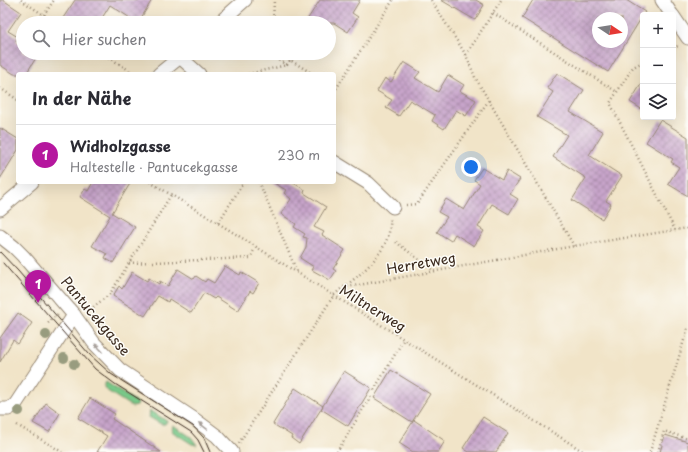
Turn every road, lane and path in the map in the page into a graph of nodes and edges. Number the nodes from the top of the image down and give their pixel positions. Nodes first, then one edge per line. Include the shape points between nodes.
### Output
1 (20, 0) edge
2 (54, 0) edge
3 (245, 0) edge
4 (274, 0) edge
5 (393, 0) edge
6 (431, 0) edge
7 (501, 0) edge
8 (662, 0) edge
9 (671, 12) edge
10 (493, 13) junction
11 (44, 15) joint
12 (227, 16) edge
13 (273, 16) edge
14 (676, 23) edge
15 (683, 42) edge
16 (466, 55) junction
17 (113, 60) edge
18 (176, 60) edge
19 (187, 60) edge
20 (278, 60) edge
21 (290, 60) edge
22 (290, 60) edge
23 (640, 64) edge
24 (287, 65) junction
25 (132, 72) edge
26 (161, 72) edge
27 (197, 72) edge
28 (257, 72) edge
29 (311, 72) edge
30 (336, 86) edge
31 (0, 88) edge
32 (617, 92) junction
33 (16, 99) edge
34 (489, 100) junction
35 (336, 163) edge
36 (30, 184) edge
37 (154, 184) edge
38 (243, 184) edge
39 (260, 184) edge
40 (171, 194) junction
41 (393, 207) junction
42 (0, 209) edge
43 (218, 222) junction
44 (688, 228) edge
45 (675, 230) junction
46 (0, 236) edge
47 (396, 242) dead end
48 (256, 246) junction
49 (574, 246) junction
50 (129, 263) junction
51 (434, 271) junction
52 (298, 272) junction
53 (342, 288) junction
54 (334, 295) junction
55 (60, 312) dead end
56 (76, 318) junction
57 (48, 323) dead end
58 (688, 327) edge
59 (404, 339) junction
60 (374, 390) dead end
61 (371, 396) dead end
62 (4, 409) edge
63 (18, 425) dead end
64 (688, 439) edge
65 (235, 448) edge
66 (58, 451) edge
67 (62, 452) edge
68 (337, 452) edge
69 (584, 452) edge
70 (650, 452) edge
71 (658, 452) edge

1 - 11 path
2 - 11 path
3 - 12 street
4 - 13 path
5 - 30 path
6 - 16 path
7 - 10 path
8 - 9 street
10 - 16 path
10 - 32 path
14 - 15 street
16 - 34 path
17 - 25 path
18 - 26 street
19 - 27 street
20 - 24 path
21 - 29 path
22 - 24 path
23 - 32 path via 633,67
24 - 28 path
31 - 33 path
32 - 45 path via 610,103
34 - 41 path via 417,204
34 - 49 path
35 - 41 street via 368,183
36 - 42 street
37 - 40 path, Miltnerweg
38 - 43 path
39 - 52 path
40 - 43 path, Miltnerweg
40 - 50 path
41 - 53 path via 387,239 375,259
43 - 48 path, Miltnerweg
44 - 45 path, Herretweg
45 - 49 path, Herretweg
46 - 56 street, Pantucekgasse via 23,256
47 - 51 path
48 - 50 path via 250,258
48 - 52 path, Miltnerweg
49 - 51 path, Herretweg
50 - 56 path via 110,294
51 - 53 path, Herretweg
52 - 54 path, Miltnerweg
53 - 54 path
54 - 59 path, Miltnerweg
54 - 65 path
55 - 57 path
56 - 62 street via 15,405
65 -> 56 street, Pantucekgasse via 120,370 94,343
58 - 70 path
59 - 60 path
59 - 69 path, Miltnerweg
61 - 68 path
63 - 66 path
64 - 71 path via 664,432
66 - 67 path

